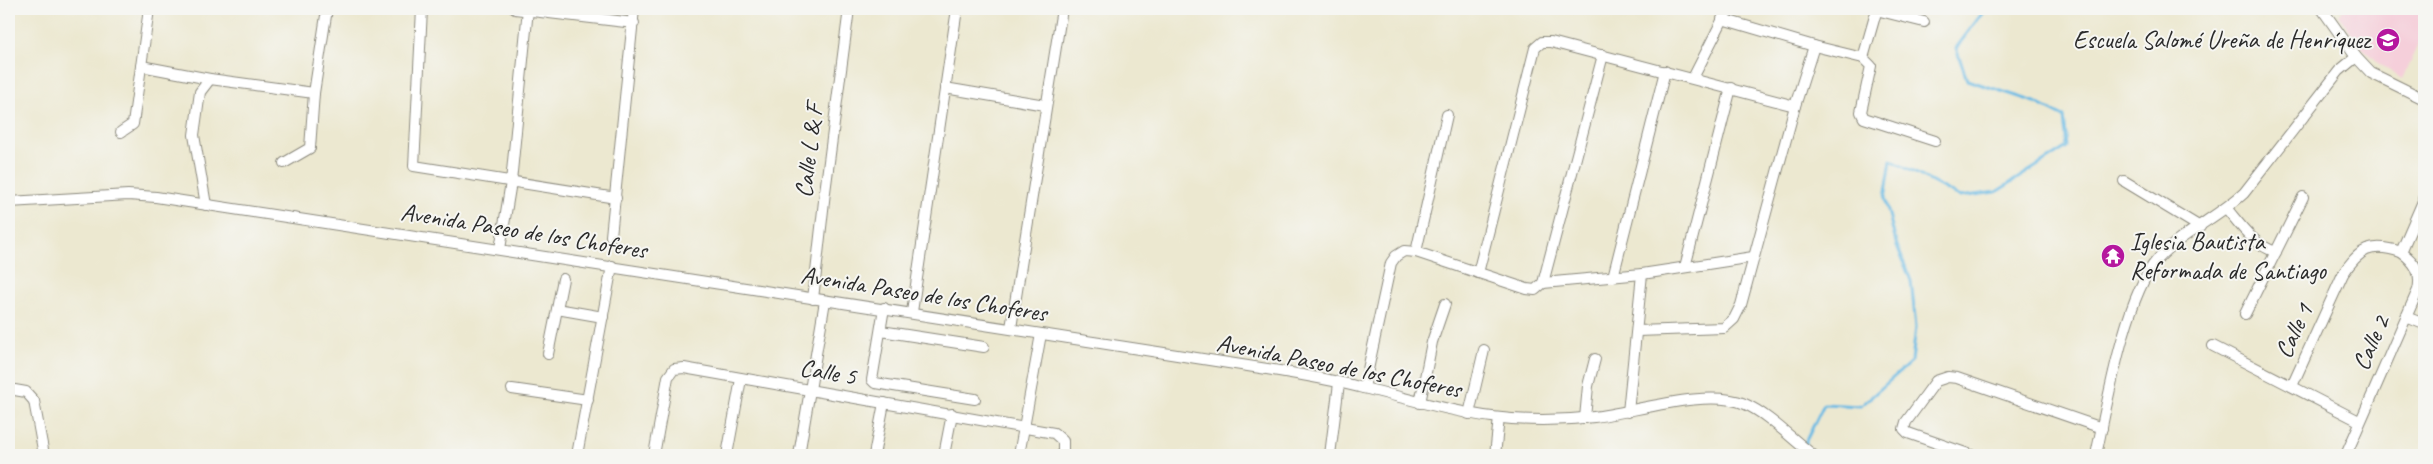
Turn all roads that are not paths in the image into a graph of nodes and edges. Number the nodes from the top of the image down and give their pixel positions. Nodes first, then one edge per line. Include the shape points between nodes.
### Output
1 (149, 9) edge
2 (327, 9) edge
3 (422, 9) edge
4 (515, 9) edge
5 (634, 9) edge
6 (849, 9) edge
7 (957, 9) edge
8 (1062, 9) edge
9 (1728, 9) edge
10 (2322, 9) edge
11 (528, 10) edge
12 (1877, 10) edge
13 (1722, 19) junction
14 (1924, 22) dead end
15 (634, 23) junction
16 (1814, 46) junction
17 (1603, 55) junction
18 (2356, 57) junction
19 (1863, 58) junction
20 (141, 66) junction
21 (1665, 71) junction
22 (1693, 78) junction
23 (210, 79) junction
24 (945, 88) junction
25 (1731, 88) junction
26 (314, 93) junction
27 (2424, 99) edge
28 (1045, 105) junction
29 (1795, 106) junction
30 (1448, 116) dead end
31 (121, 132) dead end
32 (1935, 142) dead end
33 (284, 163) dead end
34 (2124, 181) dead end
35 (511, 182) junction
36 (2303, 197) dead end
37 (616, 198) junction
38 (2424, 199) edge
39 (9, 202) edge
40 (206, 205) junction
41 (2227, 209) junction
42 (2200, 227) junction
43 (612, 236) dead end
44 (500, 249) junction
45 (1416, 252) junction
46 (2276, 252) junction
47 (2401, 252) junction
48 (1753, 257) junction
49 (612, 266) junction
50 (1685, 267) junction
51 (1478, 273) junction
52 (1642, 274) junction
53 (1614, 277) junction
54 (563, 279) dead end
55 (1544, 283) junction
56 (813, 299) junction
57 (825, 301) junction
58 (1445, 304) dead end
59 (884, 308) junction
60 (557, 309) junction
61 (912, 312) junction
62 (2245, 314) dead end
63 (602, 317) junction
64 (2406, 317) junction
65 (2424, 324) edge
66 (1011, 328) junction
67 (880, 331) junction
68 (1637, 331) junction
69 (1041, 334) junction
70 (2213, 346) dead end
71 (984, 347) dead end
72 (1484, 350) dead end
73 (548, 354) dead end
74 (1595, 359) dead end
75 (741, 379) junction
76 (1339, 383) junction
77 (2292, 386) junction
78 (1364, 388) junction
79 (9, 389) edge
80 (512, 389) dead end
81 (811, 390) junction
82 (975, 399) dead end
83 (588, 400) junction
84 (884, 403) junction
85 (1420, 403) junction
86 (1628, 412) junction
87 (952, 414) junction
88 (1470, 414) junction
89 (1499, 418) junction
90 (1585, 418) junction
91 (2360, 421) junction
92 (1024, 428) junction
93 (2102, 428) junction
94 (44, 455) edge
95 (577, 455) edge
96 (654, 455) edge
97 (727, 455) edge
98 (799, 455) edge
99 (874, 455) edge
100 (944, 455) edge
101 (1019, 455) edge
102 (1063, 455) edge
103 (1330, 455) edge
104 (1495, 455) edge
105 (1813, 455) edge
106 (1971, 455) edge
107 (2096, 455) edge
108 (2347, 455) edge

1 - 20 street
2 - 26 street
3 - 35 street via 414,166
4 - 11 street
5 - 15 street
6 - 56 street, Calle L & F
7 - 24 street
8 - 28 street
9 - 13 street
10 - 18 street
11 - 15 street
11 - 35 street
12 - 14 street
12 - 19 street
13 - 16 street
13 - 22 street
15 - 37 street
16 - 19 street
16 - 29 street
17 - 21 street
17 - 51 street via 1551,42 1542,42 1535,48
17 - 55 street
18 - 27 street via 2371,73
18 - 41 street via 2339,71 2244,193
19 - 32 street via 1871,66 1861,112 1864,118
20 - 23 street
20 - 31 street via 133,124
21 - 22 street
21 - 53 street
22 - 25 street
23 - 26 street
23 - 40 street via 200,92 194,135
24 - 28 street
24 - 61 street
25 - 29 street
25 - 50 street
26 - 33 street via 310,148
28 - 66 street
29 - 48 street
30 - 45 street
34 - 42 street
35 - 37 street
35 - 44 street
36 - 46 street
37 - 43 street
38 - 47 street
39 - 40 street, Avenida Paseo de los Choferes via 128,195
40 - 44 street, Avenida Paseo de los Choferes
41 - 42 street
41 - 46 street via 2249,235 2264,248
42 - 93 street via 2157,259 2139,292 2116,364
44 - 49 street, Avenida Paseo de los Choferes
45 - 51 street
45 - 78 street via 1404,251 1391,263
46 - 62 street
47 - 64 street, Calle 2 via 2416,266 2420,282
47 - 77 street, Calle 1 via 2372,248 2354,257 2343,274
48 - 50 street
48 - 68 street via 1741,305 1734,319 1724,328
49 - 56 street, Avenida Paseo de los Choferes
49 - 63 street
50 - 52 street
51 - 55 street via 1527,289 1535,290
52 - 53 street
52 - 68 street
53 - 55 street
54 - 60 street
56 - 57 street, Avenida Paseo de los Choferes
57 - 59 street, Avenida Paseo de los Choferes
57 - 81 street
58 - 85 street via 1432,342
59 - 61 street, Avenida Paseo de los Choferes
59 - 67 street
60 - 63 street
60 - 73 street
61 - 66 street, Avenida Paseo de los Choferes
63 - 83 street
64 - 65 street
64 - 91 street, Calle 2
66 - 69 street, Avenida Paseo de los Choferes
67 - 71 street
67 - 82 street via 871,376 875,383
68 - 86 street
69 - 76 street, Avenida Paseo de los Choferes
69 - 92 street
70 - 77 street
72 - 88 street
74 - 90 street
75 - 81 street, Calle 5
75 - 96 street, Calle 5 via 684,368 670,372
75 - 97 street
76 - 78 street, Avenida Paseo de los Choferes
76 - 103 street
77 - 91 street
78 - 85 street, Avenida Paseo de los Choferes
79 - 94 street via 26,392 34,401
80 - 83 street
81 - 84 street, Calle 5
81 - 98 street
83 - 95 street
84 - 87 street, Calle 5
84 - 99 street
85 - 88 street, Avenida Paseo de los Choferes
86 - 90 street, Avenida Paseo de los Choferes
86 - 105 street, Avenida Paseo de los Choferes via 1700,399 1729,400 1754,410
87 - 92 street, Calle 5
87 - 100 street
88 - 89 street, Avenida Paseo de los Choferes
89 - 90 street, Avenida Paseo de los Choferes
89 - 104 street
91 - 108 street, Calle 2
92 - 101 street
92 - 102 street, Calle 5 via 1054,433 1061,438
93 - 106 street via 1957,378 1936,381 1904,429
93 - 107 street

